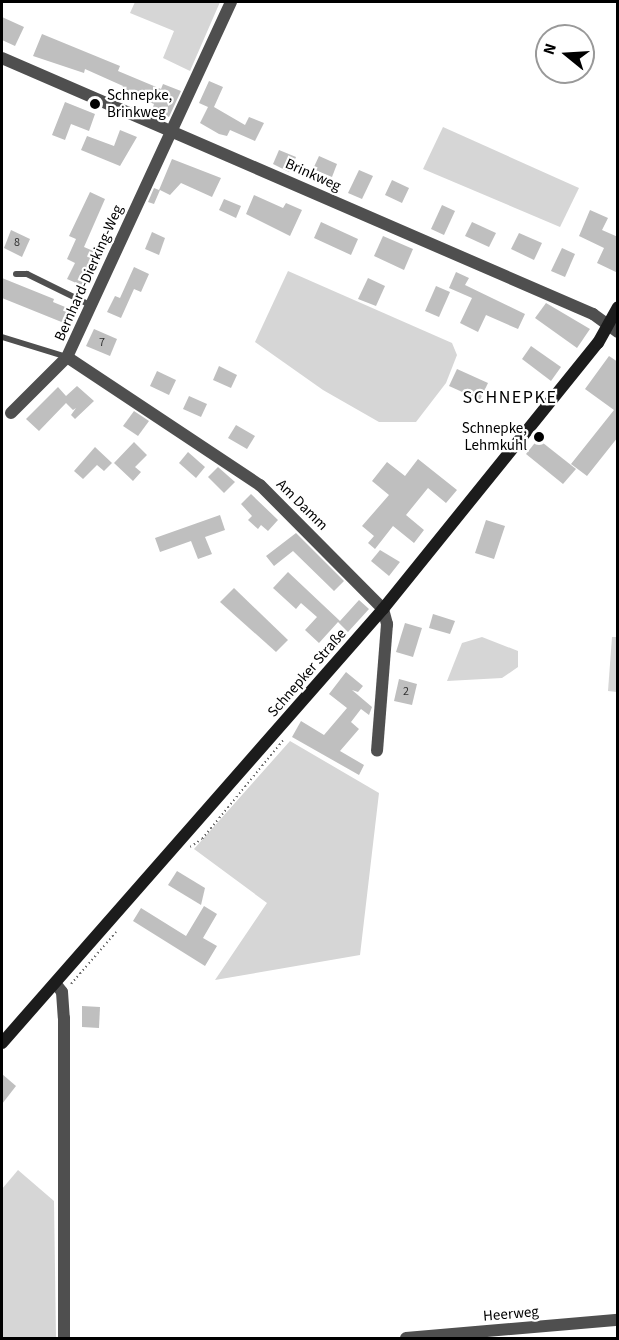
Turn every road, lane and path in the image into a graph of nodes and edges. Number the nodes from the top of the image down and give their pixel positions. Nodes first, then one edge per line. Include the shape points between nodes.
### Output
1 (231, 2) edge
2 (2, 58) edge
3 (172, 130) junction
4 (16, 274) dead end
5 (90, 305) junction
6 (618, 307) edge
7 (614, 329) edge
8 (2, 337) edge
9 (68, 357) junction
10 (11, 413) dead end
11 (383, 609) junction
12 (377, 751) dead end
13 (55, 983) junction
14 (2, 1043) edge
15 (618, 1320) edge
16 (64, 1338) edge
17 (406, 1338) edge

1 - 3 street, Bernhard-Dierking-Weg
2 - 3 street, Brinkweg
3 - 5 street, Bernhard-Dierking-Weg
3 - 7 street, Brinkweg via 593,314
4 - 5 lane via 27,274
5 - 9 street, Bernhard-Dierking-Weg
6 - 7 main road, Schnepker Straße
7 - 11 main road, Schnepker Straße
8 - 9 lane
9 - 10 street, Bernhard-Dierking-Weg
9 - 11 street, Am Damm via 260,485
11 - 12 street via 387,624
11 - 13 main road, Schnepker Straße
13 - 14 main road, Schnepker Straße
13 - 16 street via 62,992 64,1018
15 - 17 street, Heerweg

